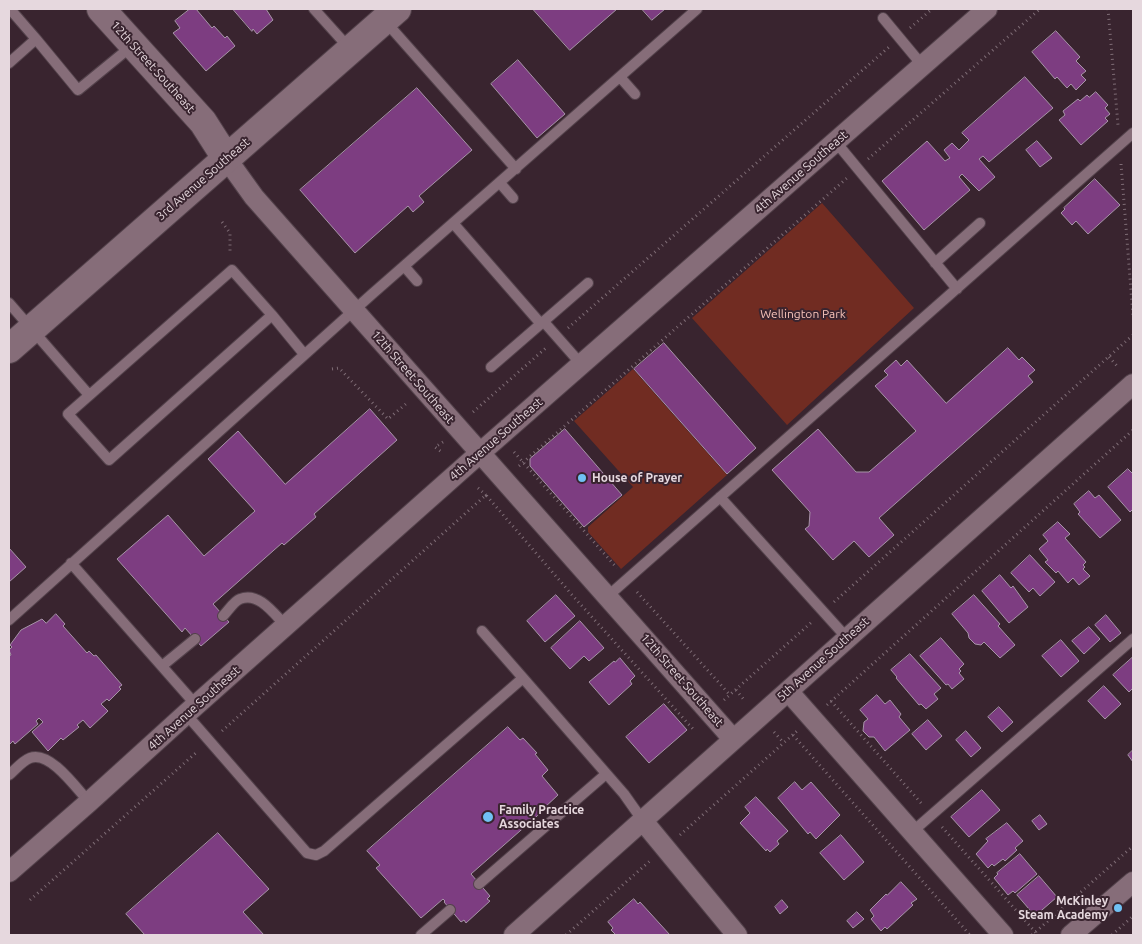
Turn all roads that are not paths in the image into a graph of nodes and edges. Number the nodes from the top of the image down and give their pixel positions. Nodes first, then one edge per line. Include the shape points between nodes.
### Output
1 (10, 9) edge
2 (101, 9) edge
3 (314, 9) edge
4 (697, 9) edge
5 (987, 9) edge
6 (390, 14) edge
7 (883, 18) dead end
8 (36, 39) junction
9 (133, 45) junction
10 (350, 50) junction
11 (9, 63) edge
12 (922, 65) junction
13 (620, 77) junction
14 (635, 94) dead end
15 (1133, 133) edge
16 (835, 141) junction
17 (226, 158) junction
18 (516, 169) junction
19 (500, 183) junction
20 (513, 198) dead end
21 (980, 222) dead end
22 (453, 223) junction
23 (934, 263) junction
24 (404, 266) junction
25 (417, 281) dead end
26 (588, 283) dead end
27 (957, 289) junction
28 (9, 303) edge
29 (354, 310) junction
30 (272, 315) junction
31 (542, 323) junction
32 (31, 329) junction
33 (9, 348) edge
34 (304, 354) junction
35 (581, 364) junction
36 (491, 367) dead end
37 (1133, 384) edge
38 (90, 395) junction
39 (480, 453) junction
40 (720, 497) junction
41 (71, 563) junction
42 (608, 596) junction
43 (223, 616) dead end
44 (9, 620) edge
45 (286, 626) junction
46 (482, 631) dead end
47 (847, 638) junction
48 (195, 639) dead end
49 (1133, 639) edge
50 (162, 666) junction
51 (523, 678) junction
52 (788, 691) junction
53 (191, 710) junction
54 (734, 739) junction
55 (606, 774) junction
56 (9, 775) edge
57 (90, 802) junction
58 (643, 821) junction
59 (912, 832) junction
60 (9, 872) edge
61 (1133, 882) edge
62 (480, 884) dead end
63 (450, 910) dead end
64 (421, 935) edge
65 (514, 935) edge
66 (737, 935) edge
67 (1003, 935) edge
68 (1071, 935) edge

1 - 8 lane
2 - 9 main road, 12th Street Southeast
3 - 10 lane
4 - 13 lane
5 - 12 street, 4th Avenue Southeast
6 - 10 main road, 3rd Avenue Southeast
6 - 18 lane
7 - 12 lane
8 - 9 lane via 78,90
8 - 11 lane
9 - 17 main road, 12th Street Southeast via 203,122
10 - 17 main road, 3rd Avenue Southeast
12 - 16 street, 4th Avenue Southeast
13 - 14 lane
13 - 18 lane
15 - 27 lane
16 - 23 lane
16 - 35 street, 4th Avenue Southeast
17 - 29 street, 12th Street Southeast via 254,197
17 - 32 main road, 3rd Avenue Southeast
18 - 19 lane
19 - 20 lane
19 - 22 lane
21 - 23 lane
22 - 24 lane
22 - 31 lane
23 - 27 lane
24 - 25 lane
24 - 29 lane
26 - 31 lane
27 - 40 lane
28 - 32 lane
29 - 34 lane
29 - 39 street, 12th Street Southeast
30 - 34 lane
30 - 38 lane via 232,270
30 - 38 lane via 109,460 68,414
31 - 35 lane
31 - 36 lane
32 - 33 main road, 3rd Avenue Southeast
32 - 38 lane
34 - 41 lane
35 - 39 street, 4th Avenue Southeast
37 - 47 street, 5th Avenue Southeast
39 - 42 street, 12th Street Southeast
39 - 45 street, 4th Avenue Southeast
40 - 42 lane
40 - 47 lane
41 - 44 lane
41 - 50 lane
42 - 54 street, 12th Street Southeast
43 - 45 lane via 240,599 250,597 260,600
45 - 53 street, 4th Avenue Southeast
46 - 51 lane
47 - 52 street, 5th Avenue Southeast
48 - 50 lane
49 - 59 lane
50 - 53 lane
51 - 53 lane via 324,851 316,854 307,853 210,741
51 - 55 lane
52 - 54 street, 5th Avenue Southeast
52 - 59 street
53 - 57 street, 4th Avenue Southeast
54 - 58 street, 5th Avenue Southeast
55 - 58 lane
55 - 62 lane
56 - 57 lane via 29,758 40,756 51,761
57 - 60 street, 4th Avenue Southeast
58 - 65 street, 5th Avenue Southeast
58 - 66 street
59 - 67 street
61 - 68 street
63 - 64 lane

